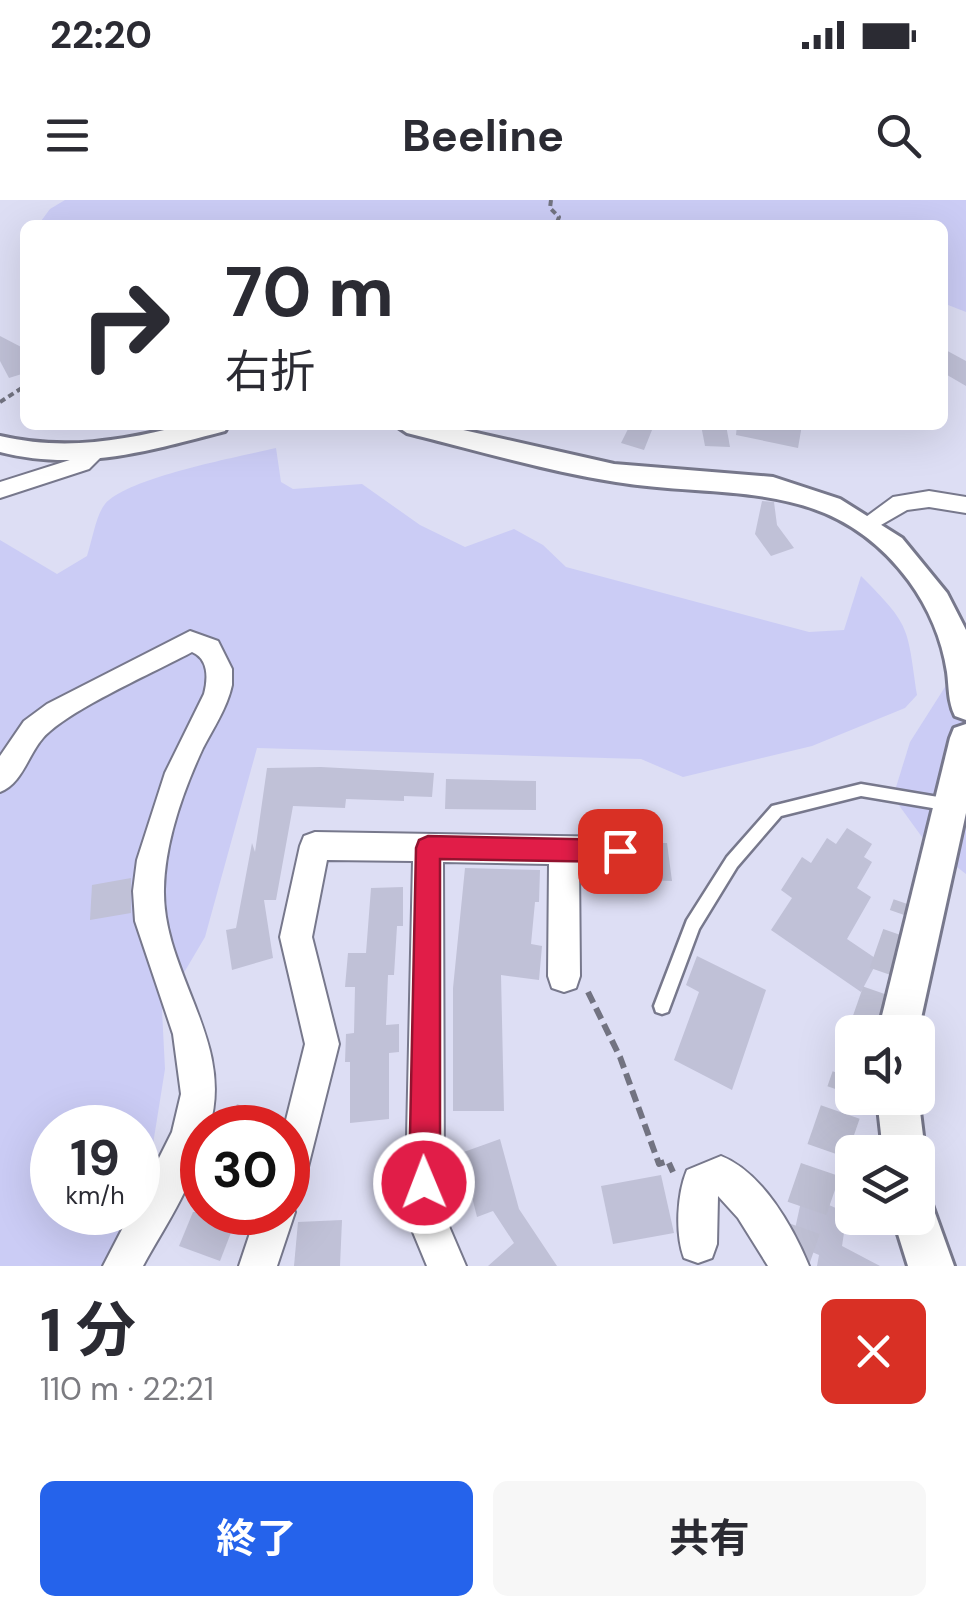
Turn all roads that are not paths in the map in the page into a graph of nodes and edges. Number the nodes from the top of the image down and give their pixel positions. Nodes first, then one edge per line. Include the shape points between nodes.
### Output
1 (195, 430) edge
2 (429, 430) edge
3 (0, 444) edge
4 (93, 454) junction
5 (0, 490) edge
6 (966, 506) edge
7 (866, 525) junction
8 (966, 707) edge
9 (966, 738) edge
10 (0, 779) edge
11 (950, 805) junction
12 (428, 848) junction
13 (564, 850) junction
14 (620, 851) dead end
15 (574, 976) road end
16 (662, 1006) dead end
17 (902, 1015) edge
18 (309, 1105) edge
19 (268, 1235) edge
20 (921, 1235) edge
21 (698, 1244) dead end
22 (122, 1266) edge
23 (258, 1266) edge
24 (447, 1266) edge
25 (790, 1266) edge
26 (930, 1266) edge

1 - 4 street
2 - 7 street via 612,472 795,492
3 - 4 street
4 - 5 street
6 - 7 street via 901,503
7 - 8 street via 930,584 966,679
9 - 11 street
10 - 22 street via 34,729 57,712 190,641 209,648 220,674 214,702 171,792 146,885 165,976 192,1037 200,1096 179,1158
11 - 16 lane via 861,790 777,810 732,862 693,925
11 - 17 street
12 - 13 street
12 - 18 street via 315,846 296,937 322,1044
12 - 24 street via 424,1183 429,1226
13 - 14 street
13 - 15 street
19 - 23 street
20 - 26 street
21 - 25 street via 700,1183 721,1174 739,1187

